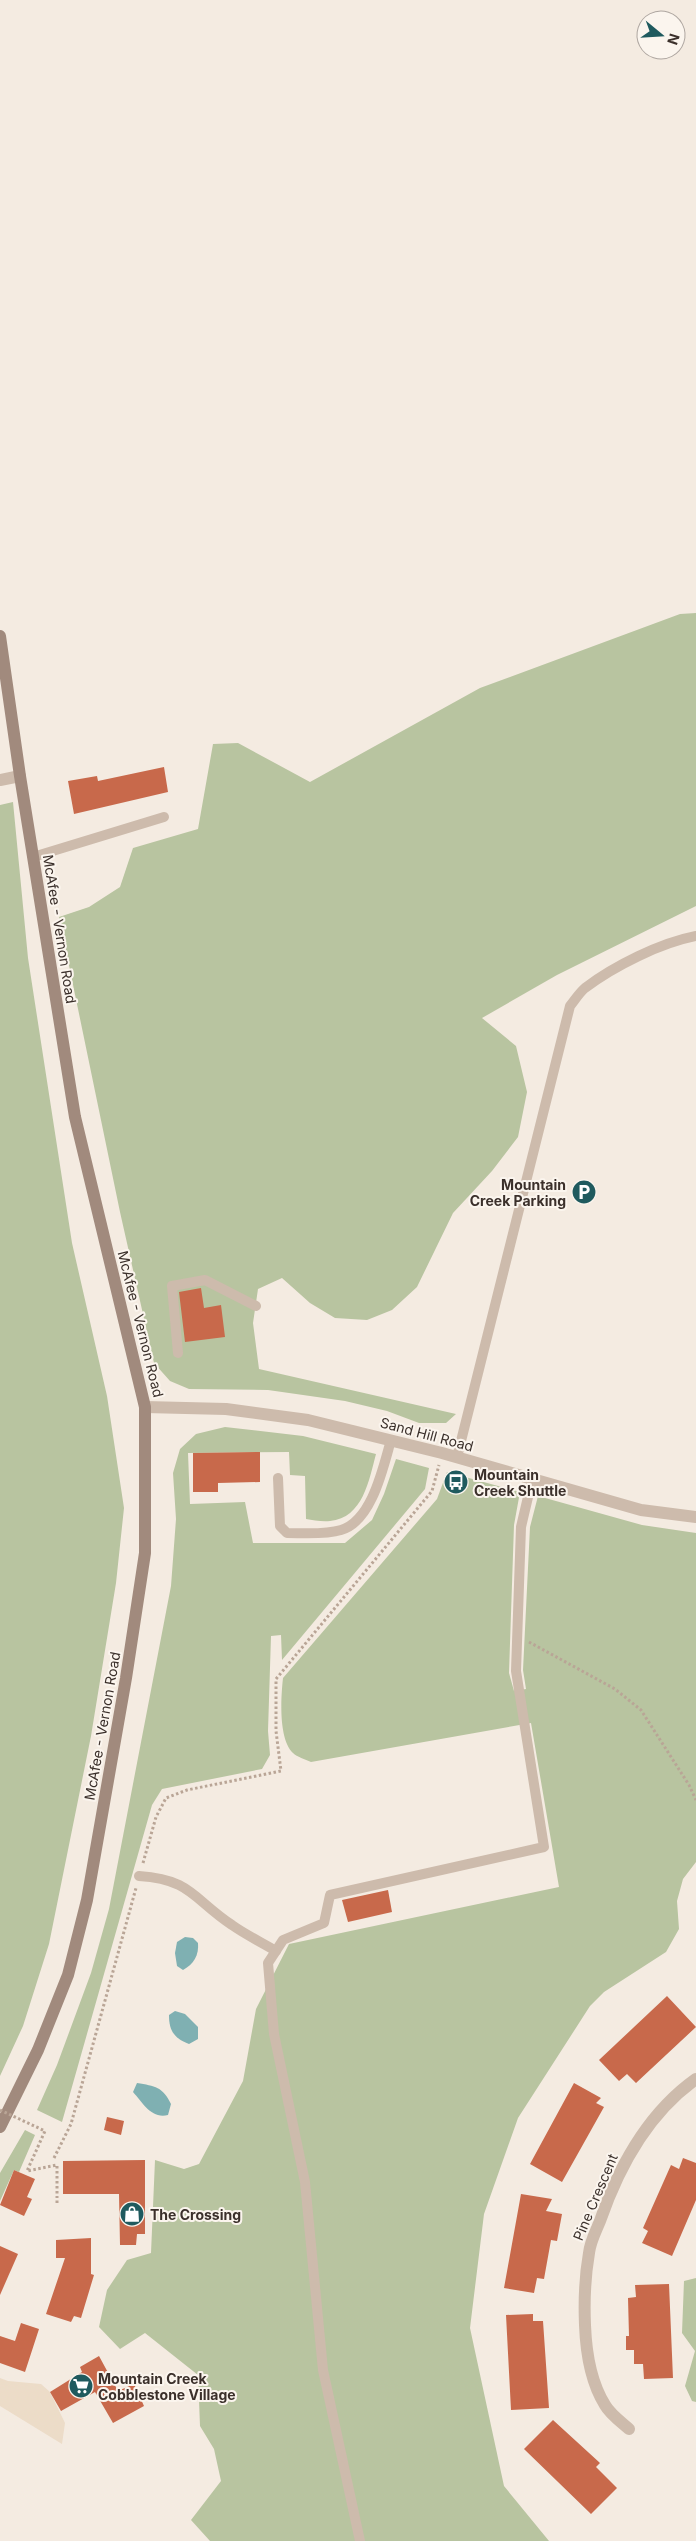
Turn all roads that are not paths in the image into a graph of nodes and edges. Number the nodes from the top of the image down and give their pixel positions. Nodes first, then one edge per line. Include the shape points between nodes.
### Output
1 (0, 636) edge
2 (20, 776) junction
3 (0, 780) edge
4 (164, 817) dead end
5 (33, 857) junction
6 (696, 936) edge
7 (256, 1306) dead end
8 (178, 1353) dead end
9 (145, 1407) junction
10 (391, 1440) junction
11 (456, 1457) junction
12 (278, 1478) dead end
13 (532, 1480) junction
14 (696, 1517) edge
15 (139, 1876) road end
16 (276, 1951) junction
17 (696, 2079) edge
18 (0, 2127) edge
19 (629, 2429) dead end
20 (360, 2541) edge

1 - 2 main road, McAfee - Vernon Road
2 - 3 street
2 - 5 main road, McAfee - Vernon Road
4 - 5 lane
5 - 9 main road, McAfee - Vernon Road via 75,1117
6 - 11 lane via 681,938 619,967 584,990 570,1006
7 - 8 lane via 205,1280 172,1286
9 - 10 street, Sand Hill Road via 226,1409 308,1420
9 - 18 main road, McAfee - Vernon Road via 145,1553 88,1900 68,1975 38,2050
10 - 11 street, Sand Hill Road
10 - 12 lane via 371,1499 355,1524 340,1531 287,1533 280,1526
11 - 13 street, Sand Hill Road
13 - 14 street, Sand Hill Road via 641,1510
13 - 16 lane via 521,1528 516,1671 544,1847 330,1895 324,1923 283,1940
15 - 16 lane via 161,1877 190,1890 231,1925
16 - 20 lane via 268,1963 274,2034 305,2182 323,2370
17 - 19 street, Pine Crescent via 679,2091 647,2127 626,2159 605,2204 589,2251 584,2308 592,2377 605,2406

